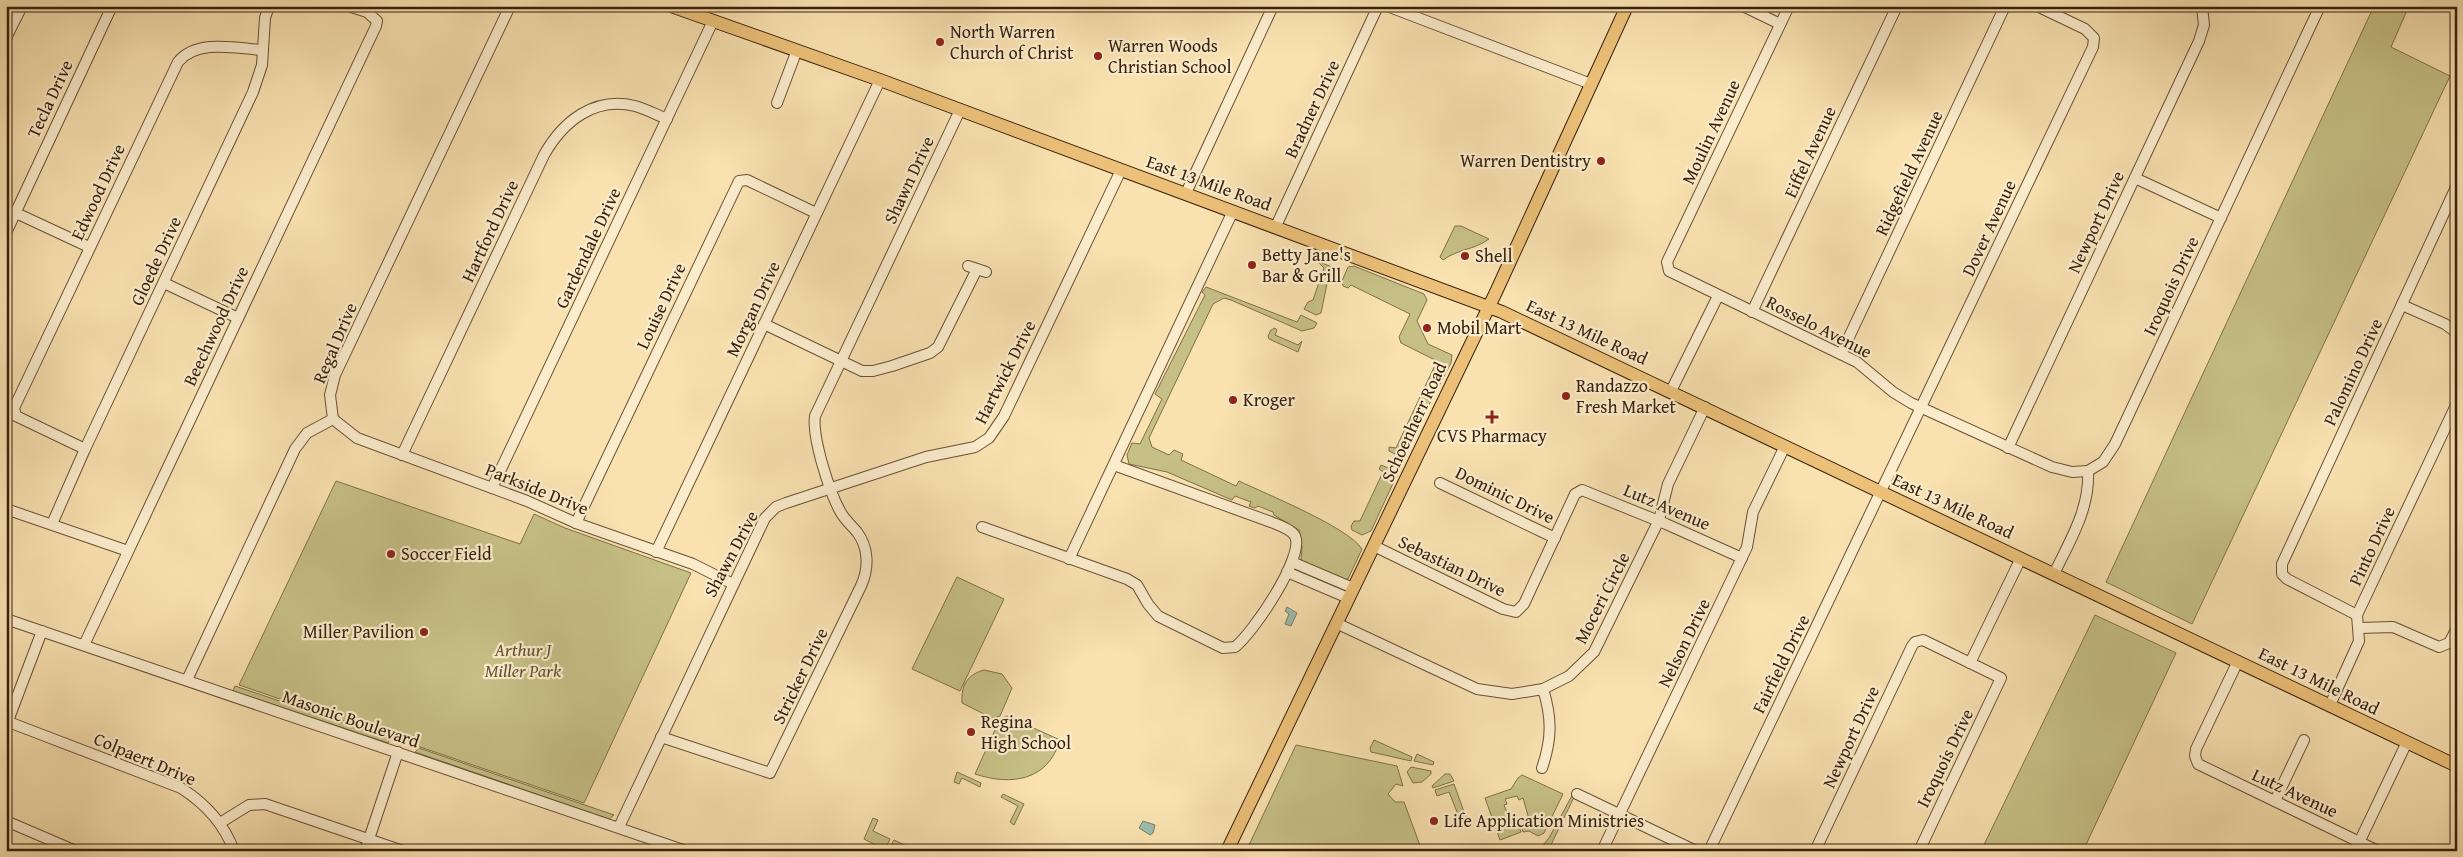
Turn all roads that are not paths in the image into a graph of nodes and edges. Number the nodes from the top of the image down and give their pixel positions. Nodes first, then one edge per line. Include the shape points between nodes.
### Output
1 (22, 6) edge
2 (112, 6) edge
3 (269, 6) edge
4 (348, 6) edge
5 (510, 6) edge
6 (671, 6) edge
7 (1274, 6) edge
8 (1378, 6) edge
9 (1387, 6) edge
10 (1627, 6) edge
11 (1743, 6) edge
12 (1789, 6) edge
13 (1897, 6) edge
14 (2005, 6) edge
15 (2037, 6) edge
16 (2202, 6) edge
17 (2320, 6) edge
18 (713, 21) junction
19 (1780, 24) junction
20 (6, 38) edge
21 (262, 50) junction
22 (797, 50) junction
23 (880, 80) junction
24 (1591, 84) junction
25 (777, 103) dead end
26 (960, 110) junction
27 (667, 119) junction
28 (1121, 170) junction
29 (2135, 178) junction
30 (2457, 185) edge
31 (1186, 193) junction
32 (1233, 211) junction
33 (16, 213) junction
34 (816, 213) junction
35 (2221, 218) junction
36 (1276, 226) junction
37 (6, 233) edge
38 (89, 247) junction
39 (977, 269) dead end
40 (1669, 271) joint
41 (164, 283) junction
42 (1718, 296) junction
43 (2402, 305) junction
44 (1488, 307) junction
45 (1752, 312) junction
46 (238, 318) junction
47 (764, 324) junction
48 (2457, 333) edge
49 (1841, 354) junction
50 (840, 362) junction
51 (1672, 391) junction
52 (2457, 404) edge
53 (1704, 407) junction
54 (1921, 408) junction
55 (333, 419) junction
56 (1785, 446) junction
57 (2008, 448) junction
58 (85, 449) junction
59 (402, 455) junction
60 (1114, 465) junction
61 (2088, 471) junction
62 (1440, 483) dead end
63 (492, 488) junction
64 (832, 489) junction
65 (1882, 492) junction
66 (6, 509) edge
67 (1659, 520) junction
68 (576, 523) junction
69 (52, 524) junction
70 (982, 528) dead end
71 (1555, 538) junction
72 (1374, 546) junction
73 (128, 551) junction
74 (656, 552) junction
75 (1742, 558) junction
76 (2021, 558) junction
77 (1069, 559) junction
78 (1292, 562) junction
79 (1287, 572) junction
80 (2054, 574) junction
81 (733, 584) junction
82 (1351, 593) junction
83 (2357, 615) junction
84 (6, 619) edge
85 (1336, 623) junction
86 (2359, 628) junction
87 (2457, 628) edge
88 (42, 631) junction
89 (84, 645) junction
90 (2238, 661) junction
91 (1970, 662) junction
92 (187, 680) junction
93 (1544, 689) junction
94 (2330, 705) junction
95 (7, 723) edge
96 (661, 737) junction
97 (2304, 740) dead end
98 (2407, 742) junction
99 (398, 752) junction
100 (2457, 766) edge
101 (1542, 768) dead end
102 (1577, 794) dead end
103 (2275, 801) junction
104 (1619, 814) junction
105 (6, 821) edge
106 (220, 823) junction
107 (619, 827) junction
108 (369, 839) junction
109 (2357, 846) edge
110 (76, 851) edge
111 (234, 851) edge
112 (364, 851) edge
113 (403, 851) edge
114 (686, 851) edge
115 (1227, 851) edge
116 (1602, 851) edge
117 (1696, 851) edge
118 (1709, 851) edge
119 (1815, 851) edge
120 (1919, 851) edge
121 (2378, 851) edge

1 - 20 street
2 - 33 street, Tecla Drive
3 - 21 street, Gloede Drive
4 - 46 street, Beechwood Drive via 367,12 377,21 373,34
5 - 55 street, Regal Drive via 335,375 330,395
6 - 18 main road, East 13 Mile Road
7 - 31 street
8 - 36 street, Bradner Drive
9 - 24 street
10 - 24 main road, Schoenherr Road
11 - 19 street
12 - 19 street, Moulin Avenue
13 - 45 street, Eiffel Avenue
14 - 49 street, Ridgefield Avenue
15 - 54 street, Dover Avenue via 2088,30 2094,44
16 - 29 street, Newport Drive via 2201,37
17 - 35 street, Iroquois Drive
18 - 22 main road, East 13 Mile Road
18 - 27 street, Gardendale Drive
19 - 40 street, Moulin Avenue via 1667,262
21 - 38 street, Edwood Drive via 206,47 183,56
21 - 41 street, Gloede Drive via 261,73
22 - 23 main road, East 13 Mile Road
22 - 25 street
23 - 26 main road, East 13 Mile Road
23 - 34 street, Morgan Drive
24 - 44 main road, Schoenherr Road
26 - 28 main road, East 13 Mile Road
26 - 50 street, Shawn Drive
27 - 59 street, Hartford Drive via 637,106 608,105 580,113 555,137
27 - 63 street, Gardendale Drive
28 - 31 main road, East 13 Mile Road
28 - 64 street, Hartwick Drive via 997,429 989,438 975,447 926,457
29 - 35 street
29 - 57 street, Newport Drive
30 - 43 street, Palomino Drive
31 - 32 main road, East 13 Mile Road
32 - 36 main road, East 13 Mile Road
32 - 60 street
33 - 37 street, Tecla Drive
33 - 38 street
34 - 47 street, Morgan Drive
34 - 68 street, Louise Drive via 747,180 738,181
35 - 61 street, Iroquois Drive via 2115,444 2103,462
36 - 44 main road, East 13 Mile Road
38 - 58 street, Edwood Drive via 14,408 16,416
39 - 50 street via 946,335 933,351 872,371 862,371
40 - 42 street, Rosselo Avenue
41 - 46 street
41 - 58 street, Gloede Drive
42 - 45 street, Rosselo Avenue
42 - 51 street
43 - 48 street via 2445,324
43 - 83 street, Palomino Drive via 2284,558 2282,574 2291,582
44 - 51 main road, East 13 Mile Road
44 - 72 main road, Schoenherr Road
45 - 49 street, Rosselo Avenue
46 - 73 street, Beechwood Drive
47 - 50 street
47 - 74 street, Morgan Drive
49 - 54 street, Rosselo Avenue via 1866,367 1899,396
50 - 64 street, Shawn Drive via 815,416 814,425 815,438
51 - 53 main road, East 13 Mile Road
52 - 83 street, Pinto Drive
53 - 56 main road, East 13 Mile Road
53 - 67 street, Moceri Circle via 1668,484
54 - 57 street, Rosselo Avenue
54 - 65 street, Dover Avenue
55 - 59 street, Parkside Drive via 357,438
55 - 92 street via 307,433 295,449
56 - 65 main road, East 13 Mile Road
56 - 75 street, Nelson Drive via 1753,512
57 - 61 street, Rosselo Avenue via 2060,470
58 - 69 street, Gloede Drive
59 - 63 street, Parkside Drive
60 - 77 street
60 - 78 street via 1291,531 1296,545
61 - 80 street via 2085,507
62 - 71 street, Dominic Drive
63 - 68 street, Parkside Drive
64 - 81 street, Shawn Drive via 776,507 760,528
64 - 96 street, Stricker Drive via 840,510 862,538 867,559 866,574 772,771 764,773
65 - 76 main road, East 13 Mile Road
65 - 118 street, Fairfield Drive
66 - 69 street
67 - 71 street, Lutz Avenue via 1579,490
67 - 75 street, Lutz Avenue
67 - 93 street, Moceri Circle via 1598,647 1574,672
68 - 74 street, Parkside Drive
69 - 73 street
70 - 77 street
71 - 72 street, Sebastian Drive via 1522,607 1516,612 1503,609
72 - 82 main road, Schoenherr Road
73 - 89 street, Beechwood Drive
74 - 81 street, Parkside Drive via 693,564
75 - 104 street, Nelson Drive
76 - 80 main road, East 13 Mile Road
76 - 91 street
77 - 79 street via 1137,585 1158,616 1223,648 1242,641
78 - 79 street
78 - 82 street
79 - 82 street
80 - 90 main road, East 13 Mile Road
81 - 96 street, Shawn Drive
82 - 85 main road, Schoenherr Road
83 - 86 street
84 - 88 street, Masonic Boulevard
85 - 93 street, Moceri Circle via 1477,689 1512,694
85 - 115 main road, Schoenherr Road
86 - 87 street via 2393,627 2434,646 2449,643
86 - 94 street via 2355,652
88 - 89 street, Masonic Boulevard
88 - 95 street
89 - 92 street, Masonic Boulevard
90 - 94 main road, East 13 Mile Road
90 - 103 street, Lutz Avenue via 2195,756 2198,764
91 - 119 street, Newport Drive via 1927,642 1915,642
91 - 120 street, Iroquois Drive via 2001,678
92 - 99 street, Masonic Boulevard
93 - 101 street via 1551,723 1550,744
94 - 98 main road, East 13 Mile Road
95 - 106 street, Colpaert Drive via 181,788 202,802
96 - 107 street, Shawn Drive
97 - 103 street
98 - 100 main road, East 13 Mile Road
98 - 109 street
99 - 107 street, Masonic Boulevard
99 - 108 street
102 - 104 street
103 - 109 street, Lutz Avenue
104 - 116 street, Nelson Drive
104 - 117 street
105 - 110 street
106 - 108 street via 256,802
106 - 111 street, Colpaert Drive
107 - 114 street, Masonic Boulevard
108 - 112 street
108 - 113 street
109 - 121 street, Lutz Avenue

